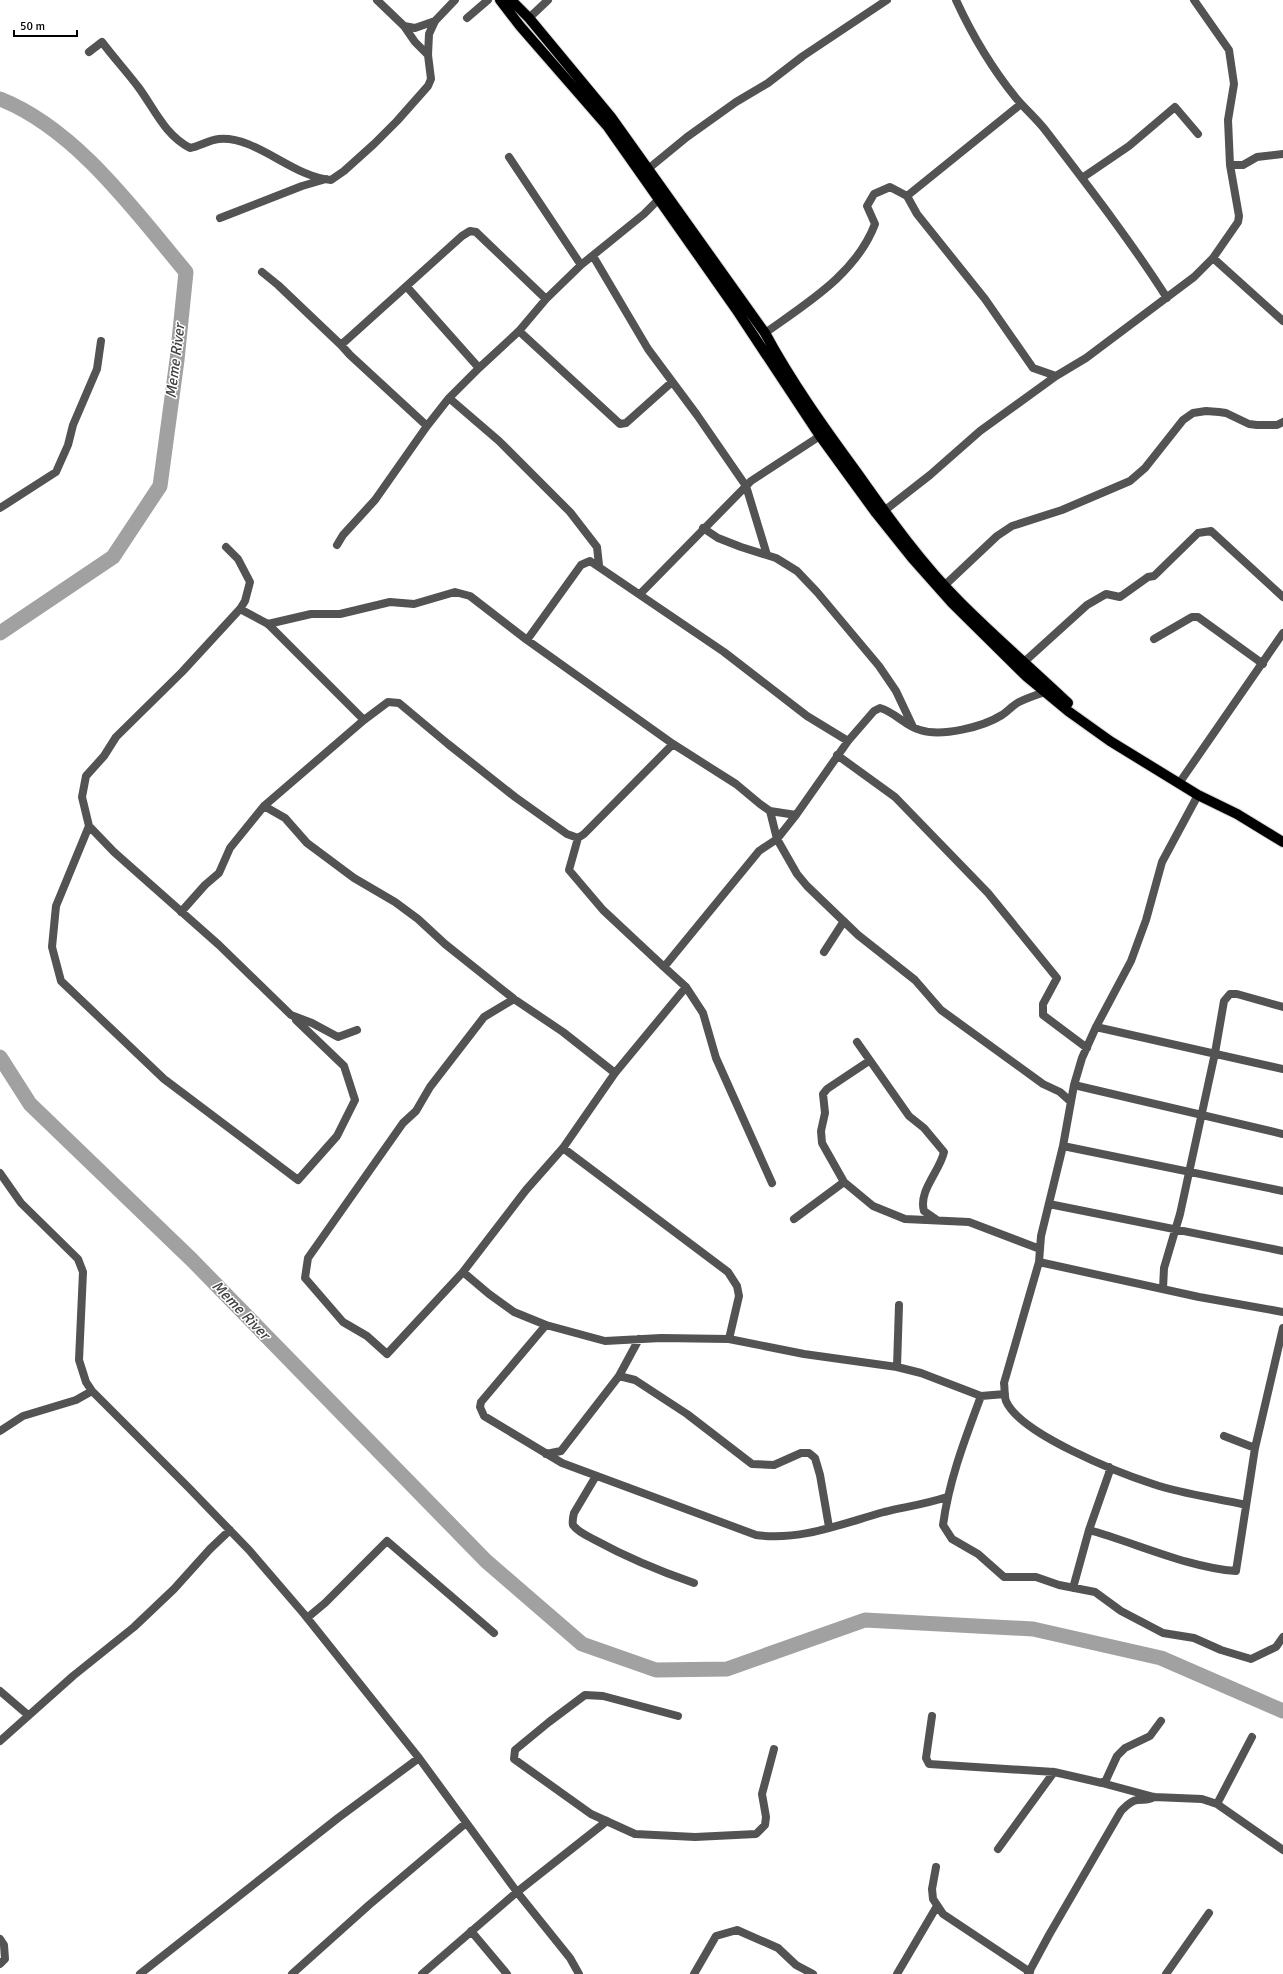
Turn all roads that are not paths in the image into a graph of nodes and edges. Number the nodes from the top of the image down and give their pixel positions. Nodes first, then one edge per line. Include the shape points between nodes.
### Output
1 (377, 0) edge
2 (455, 0) edge
3 (488, 0) edge
4 (500, 0) edge
5 (511, 0) edge
6 (548, 0) edge
7 (887, 0) edge
8 (956, 0) edge
9 (1194, 0) edge
10 (467, 18) dead end
11 (529, 18) junction
12 (435, 21) junction
13 (404, 26) junction
14 (89, 52) dead end
15 (428, 54) junction
16 (1021, 104) junction
17 (1198, 134) dead end
18 (1283, 154) edge
19 (509, 157) dead end
20 (1230, 165) junction
21 (648, 169) junction
22 (1082, 178) junction
23 (326, 179) junction
24 (907, 196) junction
25 (659, 199) junction
26 (220, 218) dead end
27 (593, 256) junction
28 (1213, 258) junction
29 (581, 265) junction
30 (262, 272) dead end
31 (407, 286) junction
32 (1167, 298) junction
33 (546, 299) junction
34 (1283, 321) edge
35 (519, 331) junction
36 (765, 333) junction
37 (101, 341) dead end
38 (341, 345) junction
39 (479, 368) junction
40 (1056, 376) junction
41 (672, 382) junction
42 (449, 398) junction
43 (1283, 422) edge
44 (427, 426) junction
45 (820, 436) junction
46 (746, 486) junction
47 (1, 505) edge
48 (884, 511) junction
49 (703, 528) junction
50 (337, 545) dead end
51 (226, 547) dead end
52 (767, 555) junction
53 (599, 565) junction
54 (945, 585) junction
55 (640, 594) junction
56 (1283, 597) edge
57 (240, 609) junction
58 (268, 624) junction
59 (1283, 633) edge
60 (1154, 639) dead end
61 (527, 640) junction
62 (1023, 663) junction
63 (1263, 664) junction
64 (1045, 692) junction
65 (364, 720) junction
66 (913, 727) junction
67 (848, 741) junction
68 (673, 744) junction
69 (837, 755) junction
70 (1182, 779) junction
71 (1198, 795) junction
72 (264, 806) junction
73 (770, 810) junction
74 (796, 815) junction
75 (89, 826) junction
76 (1283, 836) edge
77 (578, 838) junction
78 (777, 839) junction
79 (1283, 842) edge
80 (181, 912) junction
81 (844, 921) junction
82 (824, 952) dead end
83 (664, 967) junction
84 (686, 987) junction
85 (514, 999) junction
86 (1283, 1007) edge
87 (291, 1015) junction
88 (1096, 1027) junction
89 (357, 1030) dead end
90 (857, 1042) dead end
91 (1087, 1048) junction
92 (1215, 1054) junction
93 (869, 1061) junction
94 (1283, 1069) edge
95 (615, 1073) junction
96 (1074, 1085) junction
97 (1070, 1101) junction
98 (1201, 1116) junction
99 (1283, 1134) edge
100 (1063, 1146) junction
101 (563, 1148) junction
102 (0, 1173) edge
103 (1188, 1173) junction
104 (844, 1182) junction
105 (772, 1183) dead end
106 (1283, 1191) edge
107 (1049, 1204) junction
108 (794, 1219) dead end
109 (938, 1220) junction
110 (1175, 1229) junction
111 (1040, 1250) junction
112 (1283, 1250) edge
113 (1039, 1262) junction
114 (463, 1272) junction
115 (1163, 1289) junction
116 (899, 1305) dead end
117 (1283, 1312) edge
118 (546, 1325) junction
119 (1283, 1328) edge
120 (639, 1339) junction
121 (729, 1340) junction
122 (897, 1367) junction
123 (619, 1376) junction
124 (92, 1391) junction
125 (1005, 1394) junction
126 (981, 1396) junction
127 (0, 1431) edge
128 (1224, 1436) dead end
129 (1255, 1448) junction
130 (561, 1451) junction
131 (546, 1454) junction
132 (562, 1463) junction
133 (1109, 1467) junction
134 (596, 1476) junction
135 (947, 1498) junction
136 (1246, 1505) junction
137 (830, 1527) junction
138 (230, 1530) junction
139 (1089, 1530) junction
140 (694, 1583) dead end
141 (1073, 1588) junction
142 (307, 1618) junction
143 (494, 1633) dead end
144 (1283, 1637) edge
145 (0, 1691) edge
146 (28, 1716) junction
147 (678, 1716) dead end
148 (932, 1716) dead end
149 (1161, 1721) dead end
150 (1252, 1737) dead end
151 (0, 1741) edge
152 (774, 1749) dead end
153 (419, 1758) junction
154 (1054, 1772) junction
155 (1102, 1783) junction
156 (1154, 1798) junction
157 (1217, 1804) junction
158 (607, 1821) junction
159 (466, 1823) junction
160 (998, 1849) dead end
161 (1283, 1850) edge
162 (936, 1867) dead end
163 (517, 1892) junction
164 (936, 1906) junction
165 (1209, 1913) dead end
166 (471, 1931) junction
167 (0, 1939) edge
168 (0, 1964) edge
169 (1029, 1973) edge
170 (140, 1974) edge
171 (292, 1974) edge
172 (422, 1974) edge
173 (507, 1974) edge
174 (579, 1974) edge
175 (694, 1974) edge
176 (812, 1974) edge
177 (897, 1974) edge
178 (1166, 1974) edge

1 - 13 street
2 - 12 street
3 - 10 street
4 - 25 main road via 608,127
5 - 11 main road
6 - 11 street
7 - 21 street via 803,56 768,83 736,102
8 - 16 street via 974,38
9 - 20 street via 1229,50 1234,84 1228,120
11 - 21 main road via 612,117
12 - 13 street via 415,28
12 - 15 street via 429,34
13 - 15 street via 415,42
14 - 23 street via 105,40 166,128 179,142 190,148 218,139 243,142 284,164
15 - 23 street via 431,79 428,86 397,121 349,167 336,178
16 - 22 street via 1046,130
16 - 24 street
17 - 22 street via 1175,106 1129,146
18 - 20 street via 1257,157 1243,165
19 - 29 street
20 - 28 street via 1238,222
21 - 36 main road
22 - 32 street via 1149,269
23 - 26 street
24 - 36 street via 890,186 874,194 867,206 875,224 868,242 835,282
24 - 40 street via 917,214 985,299 1034,368
25 - 27 street
25 - 45 main road
27 - 29 street
27 - 41 street via 648,350
28 - 32 street
28 - 34 street
29 - 33 street
30 - 38 street
31 - 33 street via 470,231 476,232
31 - 38 street
31 - 39 street
32 - 40 street via 1086,358
33 - 35 street
35 - 39 street
35 - 41 street via 620,424 626,424
36 - 48 main road via 828,432
37 - 47 street via 97,369 56,472
38 - 44 street
39 - 42 street
40 - 48 street via 980,431
41 - 46 street
42 - 44 street
42 - 53 street via 499,441 570,512 597,547
43 - 54 street via 1277,425 1257,425 1226,413 1192,413 1183,420 1145,468 1130,481 1062,510 1012,526
44 - 50 street via 375,500
45 - 46 street via 758,475
45 - 64 main road via 876,513 930,578 972,623
46 - 49 street
46 - 52 street
48 - 54 main road
49 - 52 street via 718,538
49 - 55 street
51 - 57 street via 238,559 250,582
52 - 66 street via 797,571 817,592 879,666 896,692
53 - 55 street
53 - 61 street via 590,561 581,565
54 - 62 main road
55 - 67 street via 724,652 807,716
56 - 62 street via 1211,531 1203,531 1154,576 1148,577 1120,597 1106,594 1087,605
57 - 58 street
57 - 75 street via 182,672 116,737 104,756 86,776 82,798
58 - 61 street via 311,614 340,614 390,602 414,604 455,592 470,596
58 - 65 street
59 - 63 street
60 - 63 street via 1192,617 1198,617
61 - 68 street
62 - 70 main road via 1073,708 1109,735
63 - 70 street
64 - 66 street via 1018,703 1001,716 966,728 950,732 930,732
64 - 71 main road via 1068,712 1110,741
65 - 72 street
65 - 77 street via 388,702 399,703 515,798 567,834
66 - 67 street via 880,708 874,710
67 - 69 street
68 - 73 street via 736,784
68 - 77 street
69 - 74 street
69 - 91 street via 895,797 988,893 1057,978 1043,1004 1043,1015
70 - 76 main road
71 - 79 main road via 1237,814
71 - 88 street via 1162,862 1146,920 1131,961
72 - 80 street via 230,848 219,873
72 - 85 street via 285,818 307,843 354,878 418,919
73 - 74 street
73 - 78 street
74 - 78 street
75 - 80 street
75 - 87 street via 56,906 52,948 61,981 164,1079 298,1180 337,1136 355,1100 344,1066
77 - 83 street via 569,870 603,910
78 - 81 street via 797,874
78 - 83 street via 759,851
80 - 87 street
81 - 82 street
81 - 97 street via 915,980 941,1010
83 - 84 street
84 - 95 street
84 - 105 street via 703,1013 716,1058
85 - 95 street via 563,1032
85 - 114 street via 484,1017 430,1087 416,1111 403,1123 308,1258 305,1278 343,1322 367,1336 386,1354
86 - 92 street via 1230,994 1224,1001
87 - 89 street via 338,1037
88 - 91 street
88 - 92 street
90 - 93 street
91 - 96 street
92 - 94 street
92 - 98 street
93 - 104 street via 823,1094 825,1113 822,1143
93 - 109 street via 909,1116 924,1128 944,1152 922,1204 924,1211
95 - 101 street
96 - 97 street
96 - 98 street
97 - 100 street
98 - 99 street
98 - 103 street
100 - 103 street
100 - 107 street
101 - 114 street via 526,1190
101 - 121 street via 728,1272 738,1286
102 - 124 street via 21,1203 78,1259 83,1272 79,1360 86,1382
103 - 106 street
103 - 110 street
104 - 108 street
104 - 109 street via 873,1206 886,1212 905,1219
107 - 110 street
107 - 111 street
109 - 111 street via 969,1222
110 - 112 street
110 - 115 street via 1164,1268
111 - 113 street
113 - 115 street
113 - 125 street via 1004,1383
114 - 118 street via 514,1312
115 - 117 street
116 - 122 street
118 - 120 street via 605,1341
118 - 131 street via 480,1407 484,1416
119 - 129 street
120 - 121 street
120 - 123 street
121 - 122 street
122 - 126 street via 921,1373
123 - 130 street
123 - 137 street via 635,1380 687,1414 752,1464 774,1465 801,1453 809,1453 814,1458 820,1475
124 - 127 street via 76,1400 24,1416
124 - 138 street
125 - 126 street
125 - 133 street via 1015,1415 1027,1424 1067,1448
126 - 135 street via 955,1467
128 - 129 street
129 - 136 street
130 - 131 street
130 - 132 street
131 - 132 street
132 - 134 street
133 - 136 street via 1154,1484
133 - 139 street
134 - 137 street via 756,1535 799,1536
134 - 140 street via 574,1513 573,1525 584,1534 621,1554
135 - 137 street
135 - 141 street via 943,1525 946,1532 952,1539 978,1554 1004,1577 1036,1577
136 - 139 street via 1236,1571 1154,1552 1120,1538
138 - 142 street
138 - 146 street via 134,1628 73,1676
139 - 141 street
141 - 144 street via 1095,1592 1122,1611 1163,1633 1194,1638 1251,1660 1276,1647
142 - 143 street via 387,1541
142 - 153 street
145 - 146 street
146 - 151 street
147 - 158 street via 604,1696 585,1695 515,1750 514,1759 557,1792
148 - 154 street via 926,1758 929,1764
149 - 155 street via 1150,1736 1125,1748 1117,1756 1106,1780
150 - 157 street
152 - 158 street via 762,1794 765,1825 756,1834 695,1837 635,1834
153 - 159 street
153 - 170 street
154 - 155 street
154 - 160 street
155 - 156 street
156 - 157 street via 1202,1799
156 - 169 street via 1137,1800 1121,1812
157 - 161 street
158 - 163 street
159 - 163 street
159 - 171 street
162 - 164 street via 932,1889
163 - 166 street
163 - 174 street via 570,1958
164 - 169 street via 943,1914
164 - 177 street
165 - 178 street
166 - 172 street
166 - 173 street
167 - 168 street via 4,1945 5,1959
175 - 176 street via 716,1936 737,1930 778,1948 796,1965

